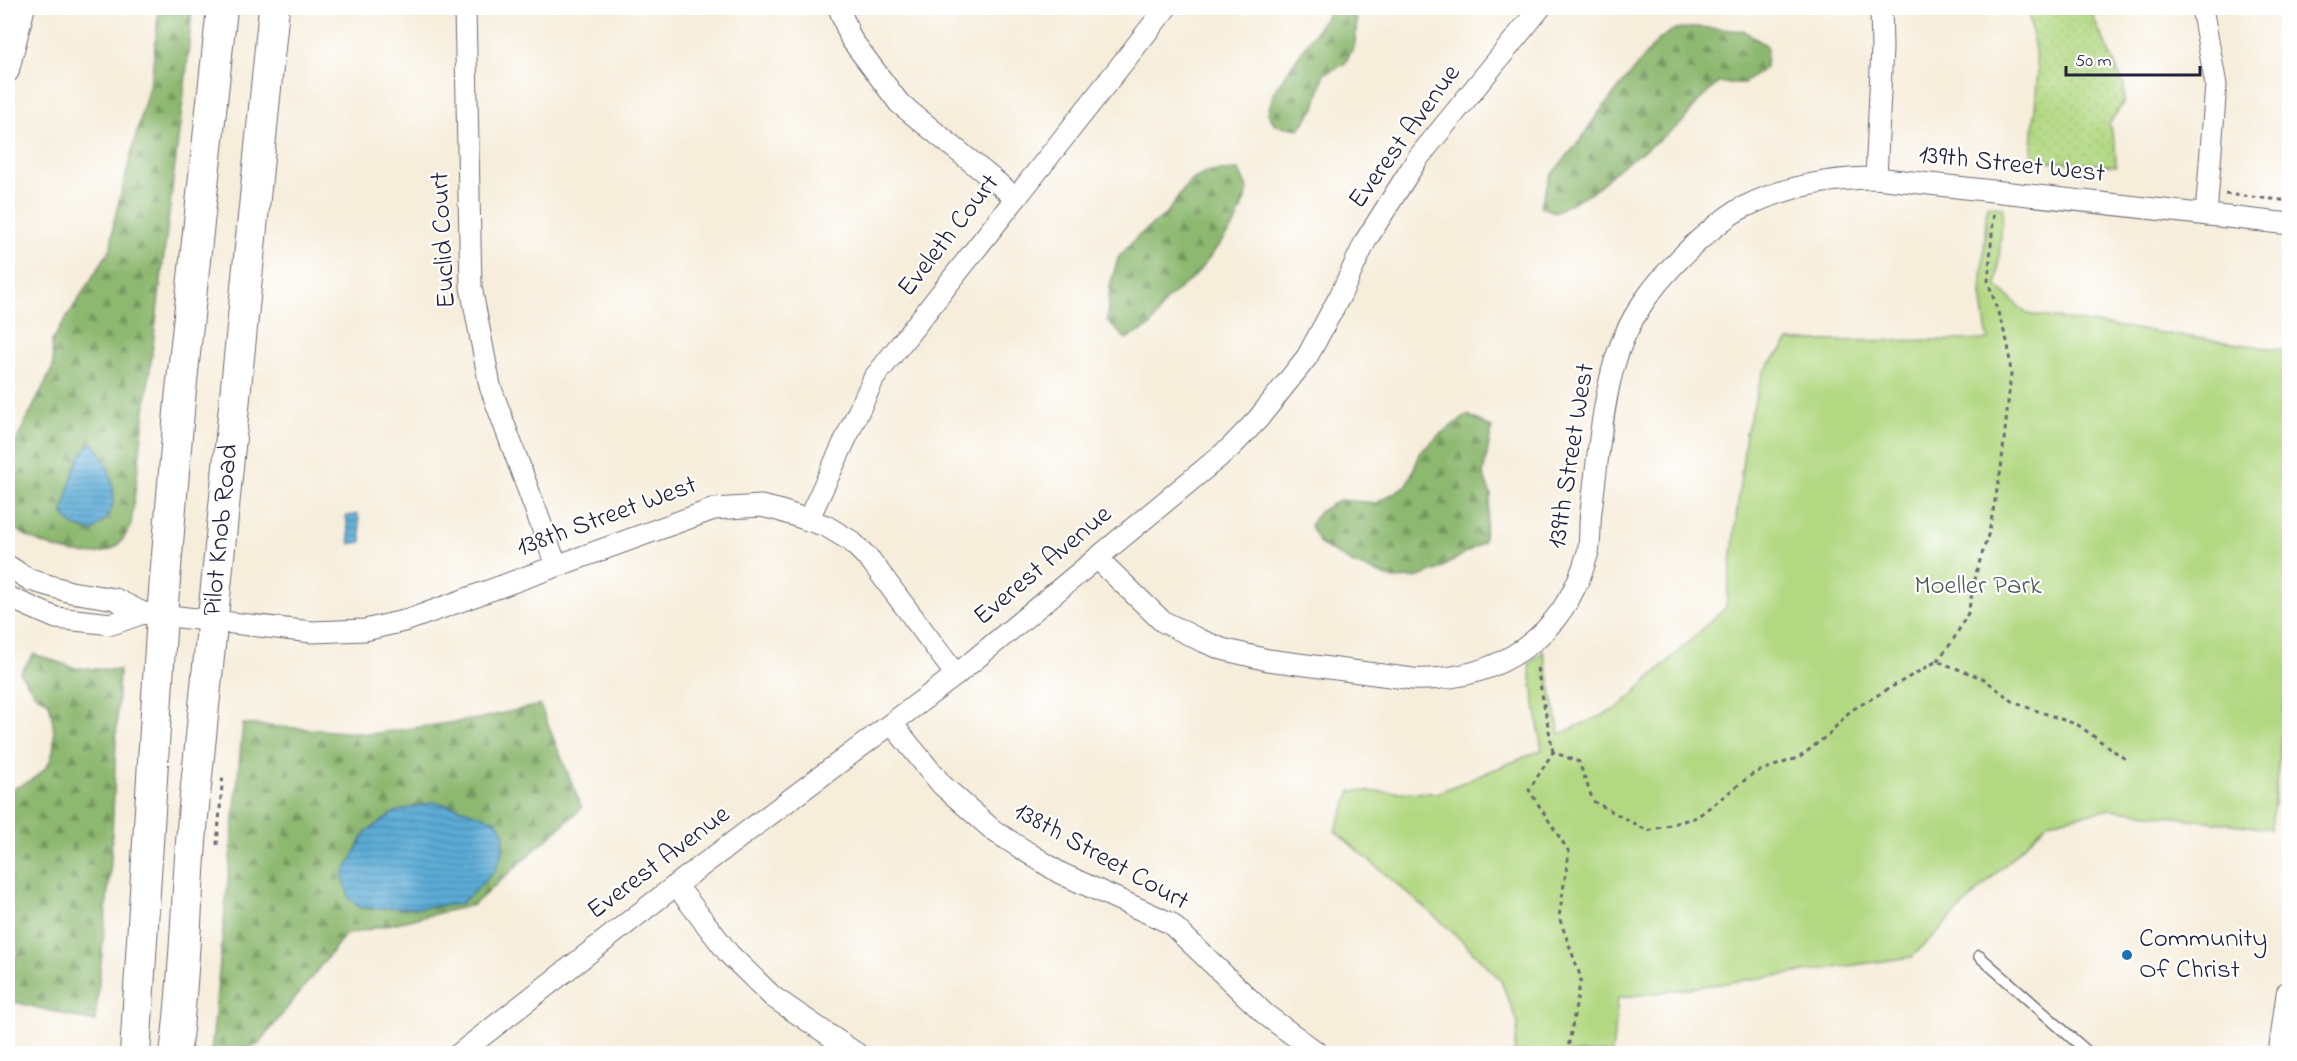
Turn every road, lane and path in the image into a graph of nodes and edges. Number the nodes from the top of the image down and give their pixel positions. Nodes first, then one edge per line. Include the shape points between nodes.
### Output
1 (24, 8) edge
2 (222, 8) edge
3 (274, 8) edge
4 (465, 8) edge
5 (839, 8) edge
6 (1167, 8) edge
7 (1540, 8) edge
8 (1881, 8) edge
9 (2202, 8) edge
10 (8, 72) edge
11 (1876, 178) junction
12 (1996, 191) junction
13 (2208, 192) junction
14 (1016, 198) junction
15 (2289, 201) edge
16 (2206, 215) junction
17 (2289, 224) edge
18 (808, 520) junction
19 (1097, 558) junction
20 (556, 565) junction
21 (13, 570) edge
22 (8, 595) edge
23 (152, 614) junction
24 (214, 620) junction
25 (1937, 661) junction
26 (1537, 668) dead end
27 (956, 675) junction
28 (892, 724) junction
29 (1553, 752) junction
30 (2127, 761) dead end
31 (223, 774) dead end
32 (216, 855) dead end
33 (676, 885) junction
34 (1979, 956) dead end
35 (2289, 994) edge
36 (135, 1053) edge
37 (175, 1053) edge
38 (459, 1053) edge
39 (856, 1053) edge
40 (1319, 1053) edge
41 (1567, 1053) edge
42 (2090, 1053) edge
43 (2282, 1053) edge

1 - 10 street
2 - 23 main road, Pilot Knob Road via 180,400
3 - 24 main road, Pilot Knob Road
4 - 20 street, Euclid Court via 471,287 490,386
5 - 14 street via 851,39 899,103
6 - 14 street, Eveleth Court
7 - 19 street, Everest Avenue via 1418,158 1366,240 1307,357 1258,418 1231,447
8 - 11 street
9 - 13 street via 2216,85
11 - 12 street, 139th Street West
11 - 19 street, 139th Street West via 1792,189 1742,207 1716,225 1642,301 1611,373 1588,550 1577,584 1536,639 1503,663 1455,678 1413,679 1268,660 1222,649 1162,621
12 - 16 street, 139th Street West
12 - 25 path via 1988,281 2008,344 2011,374 2001,469 1968,613
13 - 15 path
13 - 16 street
14 - 18 street, Eveleth Court via 874,378
16 - 17 street, 139th Street West
18 - 20 street, 138th Street West via 761,506 714,509
18 - 27 street, 138th Street West via 851,541 871,561
19 - 27 street, Everest Avenue
20 - 24 street, 138th Street West via 408,620 365,630 312,632
21 - 22 street
21 - 23 street via 30,580 116,599
22 - 23 street via 56,618 112,624
23 - 24 street, 138th Street West
23 - 36 main road, Pilot Knob Road
24 - 37 main road, Pilot Knob Road
25 - 29 path via 1850,711 1800,757 1754,773 1698,817 1648,831 1593,801 1579,762
25 - 30 path via 1984,679 2014,703 2078,725
26 - 29 path
27 - 28 street, Everest Avenue
28 - 33 street, Everest Avenue
28 - 40 street, 138th Street Court via 942,785 994,831 1060,873 1170,923 1266,1016
29 - 41 path via 1529,790 1569,852 1559,917 1581,978
31 - 32 path
33 - 38 street, Everest Avenue
33 - 39 street via 729,954 773,997
34 - 42 lane
35 - 43 street

